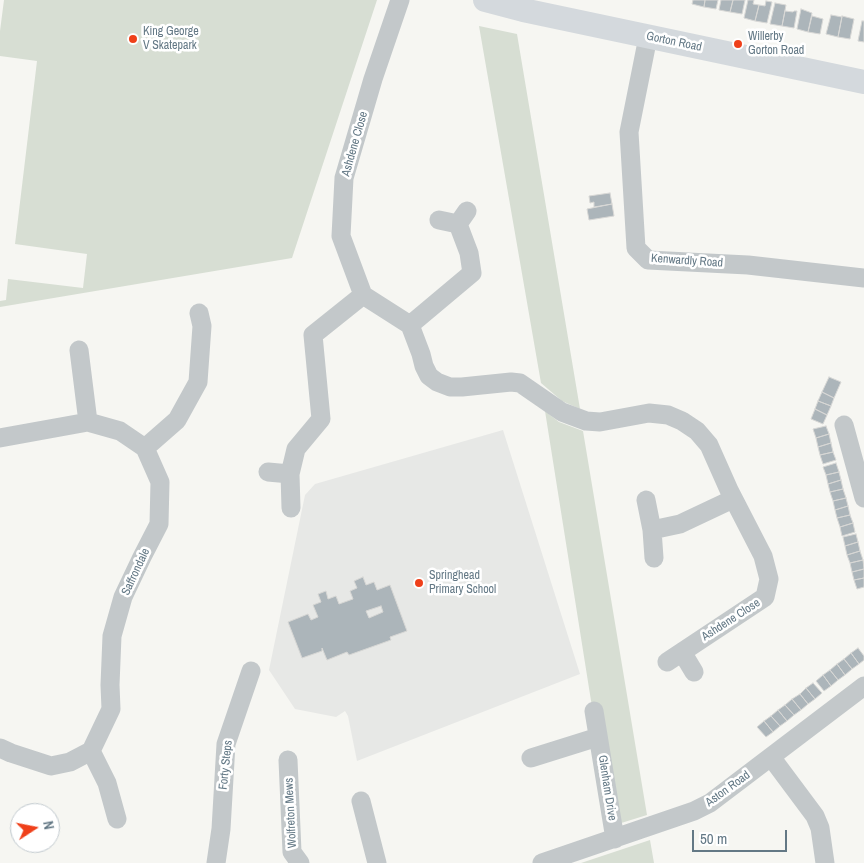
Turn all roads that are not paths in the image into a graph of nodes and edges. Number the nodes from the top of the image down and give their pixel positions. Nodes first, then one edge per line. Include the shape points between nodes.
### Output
1 (400, 0) edge
2 (485, 0) edge
3 (648, 37) junction
4 (864, 82) edge
5 (439, 220) dead end
6 (864, 278) edge
7 (363, 295) junction
8 (207, 321) dead end
9 (410, 325) junction
10 (79, 347) dead end
11 (88, 422) junction
12 (844, 425) dead end
13 (0, 438) edge
14 (145, 448) junction
15 (268, 472) dead end
16 (290, 474) junction
17 (864, 498) edge
18 (733, 499) junction
19 (646, 500) dead end
20 (291, 508) dead end
21 (652, 530) junction
22 (654, 558) dead end
23 (251, 671) dead end
24 (694, 672) dead end
25 (864, 686) edge
26 (594, 711) dead end
27 (598, 736) junction
28 (0, 748) edge
29 (91, 751) junction
30 (772, 757) junction
31 (531, 758) dead end
32 (288, 760) dead end
33 (358, 808) dead end
34 (118, 822) dead end
35 (615, 838) junction
36 (216, 863) edge
37 (300, 863) edge
38 (377, 863) edge
39 (542, 863) edge
40 (825, 863) edge

1 - 7 street, Ashdene Close via 344,178 341,236
2 - 3 main road, Gorton Road
3 - 4 main road, Gorton Road
3 - 6 street, Kenwardly Road via 629,132 636,248 648,260 748,265
5 - 9 street via 463,217 472,273
7 - 9 street
7 - 16 street via 313,335 327,420 296,449
8 - 14 street via 198,382 177,420
9 - 18 street, Ashdene Close via 430,376 450,387 520,383 562,412 586,421 600,422 650,414 668,415 682,421 709,445
10 - 11 street
11 - 13 street
11 - 14 street via 120,431
12 - 17 street
14 - 29 street, Saffrondale via 160,482 159,524 123,597 112,636 111,709
15 - 16 street
16 - 20 street
18 - 21 street via 680,524
18 - 24 street, Ashdene Close via 762,556 769,579 765,597 674,657
19 - 21 street
21 - 22 street
23 - 36 street, Forty Steps via 226,744
25 - 30 street, Aston Road
26 - 27 street, Glenham Drive
27 - 31 street, Glenham Drive
27 - 35 street, Glenham Drive
28 - 29 street via 50,766 70,762
29 - 34 street via 107,783
30 - 35 street, Aston Road via 710,803
30 - 40 street via 815,816
32 - 37 street, Wolfreton Mews via 292,852
33 - 38 street
35 - 39 street, Aston Road

